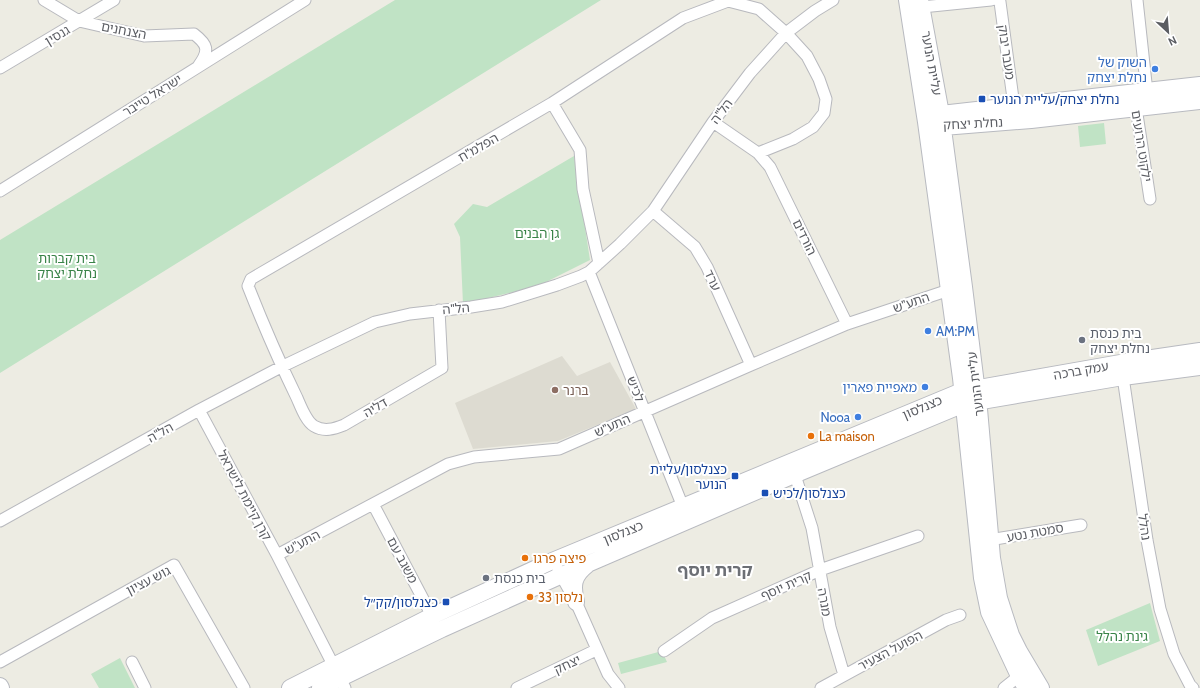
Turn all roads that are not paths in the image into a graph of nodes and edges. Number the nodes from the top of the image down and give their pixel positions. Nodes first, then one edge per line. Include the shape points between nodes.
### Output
1 (44, 0) edge
2 (114, 0) edge
3 (304, 0) edge
4 (833, 0) edge
5 (907, 0) edge
6 (991, 0) edge
7 (997, 0) edge
8 (1137, 0) edge
9 (921, 4) edge
10 (79, 21) junction
11 (786, 33) junction
12 (197, 67) junction
13 (0, 68) edge
14 (1200, 85) edge
15 (1139, 98) junction
16 (1200, 101) edge
17 (552, 103) junction
18 (1014, 106) junction
19 (942, 121) junction
20 (713, 122) junction
21 (926, 122) junction
22 (758, 153) junction
23 (0, 192) edge
24 (1150, 199) dead end
25 (653, 211) junction
26 (599, 263) junction
27 (589, 272) junction
28 (949, 290) junction
29 (439, 310) junction
30 (848, 324) junction
31 (1200, 351) edge
32 (1132, 361) junction
33 (751, 365) junction
34 (281, 367) junction
35 (1200, 367) edge
36 (1123, 377) junction
37 (970, 396) junction
38 (199, 410) junction
39 (645, 411) junction
40 (796, 467) junction
41 (373, 504) junction
42 (683, 507) junction
43 (0, 521) edge
44 (1081, 524) dead end
45 (918, 536) dead end
46 (990, 540) junction
47 (277, 555) junction
48 (550, 562) junction
49 (589, 563) junction
50 (820, 570) junction
51 (562, 575) junction
52 (576, 602) junction
53 (960, 615) dead end
54 (432, 616) junction
55 (596, 650) junction
56 (664, 651) dead end
57 (0, 662) edge
58 (132, 662) dead end
59 (844, 675) junction
60 (340, 677) edge
61 (1023, 682) edge
62 (145, 688) edge
63 (244, 688) edge
64 (290, 688) edge
65 (320, 688) edge
66 (517, 688) edge
67 (619, 688) edge
68 (821, 688) edge
69 (1004, 688) edge
70 (1041, 688) edge
71 (1193, 688) edge

1 - 10 street, הצנחנים
2 - 10 street, גנסין
3 - 12 street, ישראל טייבר
4 - 11 street, הל"ה
5 - 21 street, עליית הנוער
6 - 9 street
7 - 18 street, מעבר יבוק via 1000,2
8 - 15 street, ילקוט הרועים
9 - 19 street, עליית הנוער
10 - 12 street, הצנחנים via 144,36 194,34 203,41 206,48 205,57
10 - 13 street, גנסין
11 - 17 street, הפלמ"ח via 759,9 728,1 683,18
11 - 20 street, הל"ה via 750,73
11 - 22 street via 807,56 819,79 826,99 824,113 813,128
12 - 23 street, ישראל טייבר
14 - 15 street, נחלת יצחק
15 - 16 street, נחלת יצחק
15 - 18 street, נחלת יצחק
15 - 19 street, נחלת יצחק via 1031,120
15 - 24 street, ילקוט הרועים
17 - 26 street via 580,150 584,189
17 - 34 street, הפלמ"ח via 251,279 248,286
18 - 19 street, נחלת יצחק
19 - 21 street, נחלת יצחק
19 - 37 street, עליית הנוער via 964,287
20 - 22 street, הורדים
20 - 25 street, הל"ה
21 - 28 street, עליית הנוער
22 - 30 street, הורדים via 770,167
25 - 26 street, הל"ה
25 - 33 street, ערד via 695,247 707,267
26 - 27 street, הל"ה
27 - 29 street, הל"ה via 557,286 502,302 471,308
27 - 39 street, לכיש
28 - 30 street, התע"ש
28 - 37 street, עליית הנוער
29 - 34 street, הל"ה via 376,322
29 - 34 street, דליה via 442,368 344,426 323,430 314,426 307,418
30 - 33 street, התע"ש
31 - 32 street, עמק ברכה
32 - 36 street via 1123,371
32 - 37 street, עמק ברכה
33 - 39 street, התע"ש
34 - 38 street, הל"ה
35 - 36 street, עמק ברכה
36 - 37 street, עמק ברכה
36 - 71 street, נהלל via 1160,609 1174,654
37 - 40 street, כצנלסון
37 - 46 street, עליית הנוער
37 - 61 street, עליית הנוער via 982,578 989,612
38 - 43 street, הל"ה
38 - 47 street, קרן קיימת לישראל
39 - 41 street, התע"ש via 559,449 474,457 448,464
39 - 42 street, לכיש
40 - 42 street, כצנלסון
40 - 49 street, כצנלסון
40 - 50 street, מנרה
41 - 47 street, התע"ש
41 - 54 street, משגב עם
42 - 48 street, כצנלסון
44 - 46 street, סמטת נטע
45 - 50 street, קרית יוסף
46 - 70 street, עליית הנוער via 999,598 1011,635
47 - 60 street, קרן קיימת לישראל
48 - 51 street
48 - 54 street, כצנלסון
49 - 51 street, כצנלסון
49 - 52 street via 574,580
50 - 56 street, קרית יוסף via 712,618
50 - 59 street, מנרה via 830,627
51 - 52 street
51 - 60 street, כצנלסון
52 - 55 street
53 - 59 street, הפועל הצעיר
54 - 60 street, כצנלסון
55 - 66 street, יצחק
55 - 67 street via 608,674
57 - 63 street, גוש עציון via 174,565
58 - 62 street
59 - 68 street, הפועל הצעיר
60 - 64 street, כצנלסון
60 - 65 street, כצנלסון
61 - 69 street

